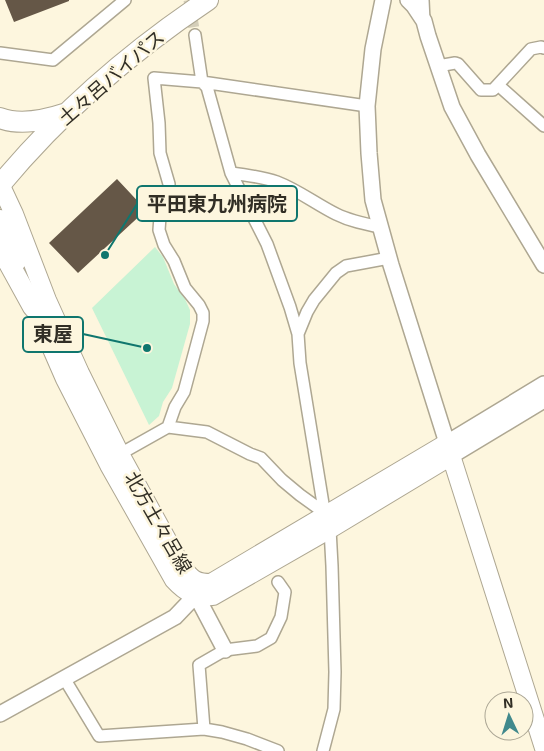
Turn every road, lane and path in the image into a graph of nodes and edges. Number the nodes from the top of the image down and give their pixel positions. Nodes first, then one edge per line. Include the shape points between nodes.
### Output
1 (125, 0) edge
2 (208, 0) edge
3 (383, 0) edge
4 (408, 0) edge
5 (423, 0) edge
6 (424, 21) junction
7 (195, 35) tunnel mouth
8 (544, 48) edge
9 (0, 53) edge
10 (438, 66) junction
11 (202, 82) junction
12 (498, 85) junction
13 (367, 106) junction
14 (67, 113) junction
15 (0, 118) edge
16 (544, 126) edge
17 (20, 161) junction
18 (231, 173) junction
19 (0, 175) edge
20 (0, 185) edge
21 (0, 219) edge
22 (380, 227) junction
23 (0, 248) edge
24 (389, 258) junction
25 (544, 265) edge
26 (33, 307) junction
27 (298, 334) junction
28 (544, 384) edge
29 (544, 400) edge
30 (168, 427) junction
31 (449, 449) junction
32 (114, 460) junction
33 (328, 522) junction
34 (278, 582) dead end
35 (198, 589) junction
36 (225, 650) junction
37 (64, 678) junction
38 (0, 714) edge
39 (204, 729) junction
40 (544, 748) edge
41 (278, 751) edge
42 (324, 751) edge

1 - 9 street via 53,60
2 - 14 highway, 土々呂バイパス via 132,55
3 - 13 street via 373,49
4 - 6 street
5 - 6 street
6 - 10 street
7 - 11 street
8 - 12 street via 532,49
10 - 12 street via 455,62 481,90 493,90
10 - 25 street via 452,108
11 - 13 street
11 - 18 street via 207,87
11 - 30 street via 154,78 160,152 169,184 159,230 185,288 203,313 184,392
12 - 16 street
13 - 22 street via 373,200
14 - 15 highway via 32,121
14 - 17 highway, 土々呂バイパス
17 - 19 highway, 土々呂バイパス
17 - 20 highway, 土々呂バイパス
18 - 22 street via 276,182 354,222
18 - 27 street via 267,244
20 - 32 main road, 北方土々呂線
21 - 26 main road, 北方土々呂線
22 - 24 street
23 - 26 highway
24 - 27 street via 346,266 336,273 314,300
24 - 31 street
26 - 32 main road, 北方土々呂線 via 65,379
27 - 33 street via 300,364
28 - 31 street
29 - 31 street
30 - 32 street
30 - 33 street via 207,432 261,458 282,480 318,508
31 - 33 main road, 北方土々呂線
31 - 40 main road
32 - 35 main road, 北方土々呂線 via 174,580 184,591
33 - 35 main road, 北方土々呂線 via 213,596 207,597
33 - 42 street via 335,672 334,709
34 - 36 street via 285,592 281,617 271,638 257,646
35 - 36 street
35 - 37 street via 175,617
36 - 39 street via 199,665
37 - 38 street
37 - 39 street via 99,736
39 - 41 street via 247,739

